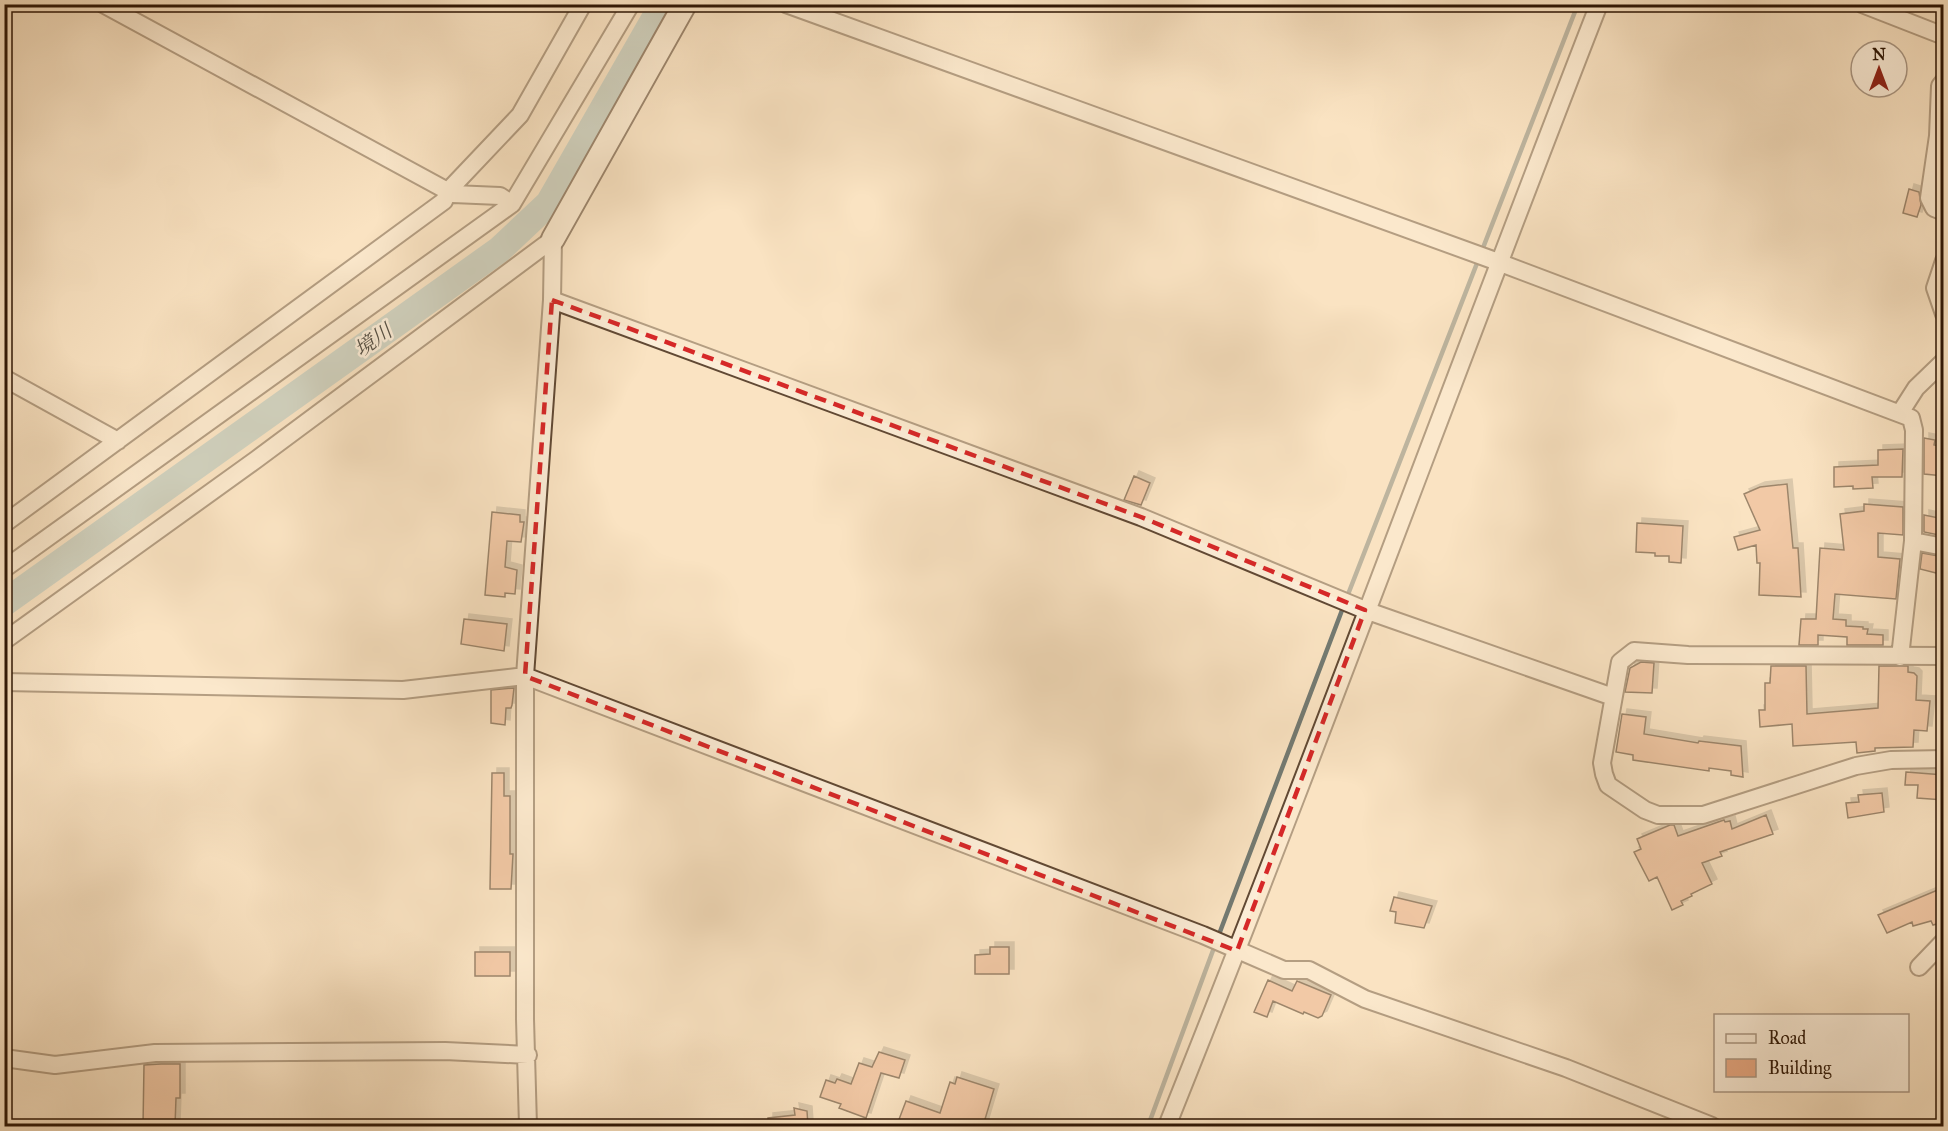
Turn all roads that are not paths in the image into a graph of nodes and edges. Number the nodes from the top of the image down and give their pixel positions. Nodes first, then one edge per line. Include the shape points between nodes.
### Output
1 (104, 4) edge
2 (583, 4) edge
3 (631, 4) edge
4 (686, 4) edge
5 (786, 4) edge
6 (1599, 4) edge
7 (1862, 4) edge
8 (1944, 36) edge
9 (1944, 81) edge
10 (448, 190) junction
11 (512, 204) junction
12 (1944, 212) edge
13 (553, 239) junction
14 (1494, 260) junction
15 (1944, 261) edge
16 (552, 300) junction
17 (1944, 314) edge
18 (1944, 361) edge
19 (1927, 376) junction
20 (4, 378) edge
21 (1944, 381) edge
22 (1900, 414) junction
23 (118, 441) junction
24 (4, 524) edge
25 (1913, 541) junction
26 (1944, 547) edge
27 (4, 569) edge
28 (1360, 608) junction
29 (4, 640) edge
30 (1944, 656) edge
31 (1900, 657) junction
32 (525, 676) junction
33 (4, 682) edge
34 (1613, 697) junction
35 (1944, 759) edge
36 (1944, 941) edge
37 (1232, 948) junction
38 (1919, 968) dead end
39 (528, 1055) junction
40 (4, 1058) edge
41 (528, 1126) edge
42 (1167, 1126) edge
43 (1712, 1126) edge

1 - 10 street
2 - 10 street via 520,116
3 - 11 street
4 - 13 street
5 - 14 street
6 - 14 street
7 - 8 street
9 - 12 street via 1940,86 1929,198 1934,208
10 - 11 street via 453,194 500,196
10 - 23 street via 444,201
11 - 27 street
13 - 16 street
13 - 29 street
14 - 22 street
14 - 28 street
15 - 17 street via 1935,288
16 - 28 street via 1140,517
16 - 32 street
18 - 19 street
19 - 21 street
19 - 22 street
20 - 23 street
22 - 25 street via 1911,418 1914,430
23 - 24 street
25 - 26 street
25 - 31 street
28 - 34 street
28 - 37 street
30 - 31 street
31 - 34 street via 1634,651 1620,662
32 - 33 street via 403,690
32 - 37 street
32 - 39 street
34 - 35 street via 1602,763 1608,785 1645,810 1658,814 1703,815 1856,766 1891,760
36 - 38 street
37 - 42 street
37 - 43 street via 1284,970 1310,970 1365,999 1566,1068
39 - 40 street via 446,1051 155,1053 55,1065
39 - 41 street

